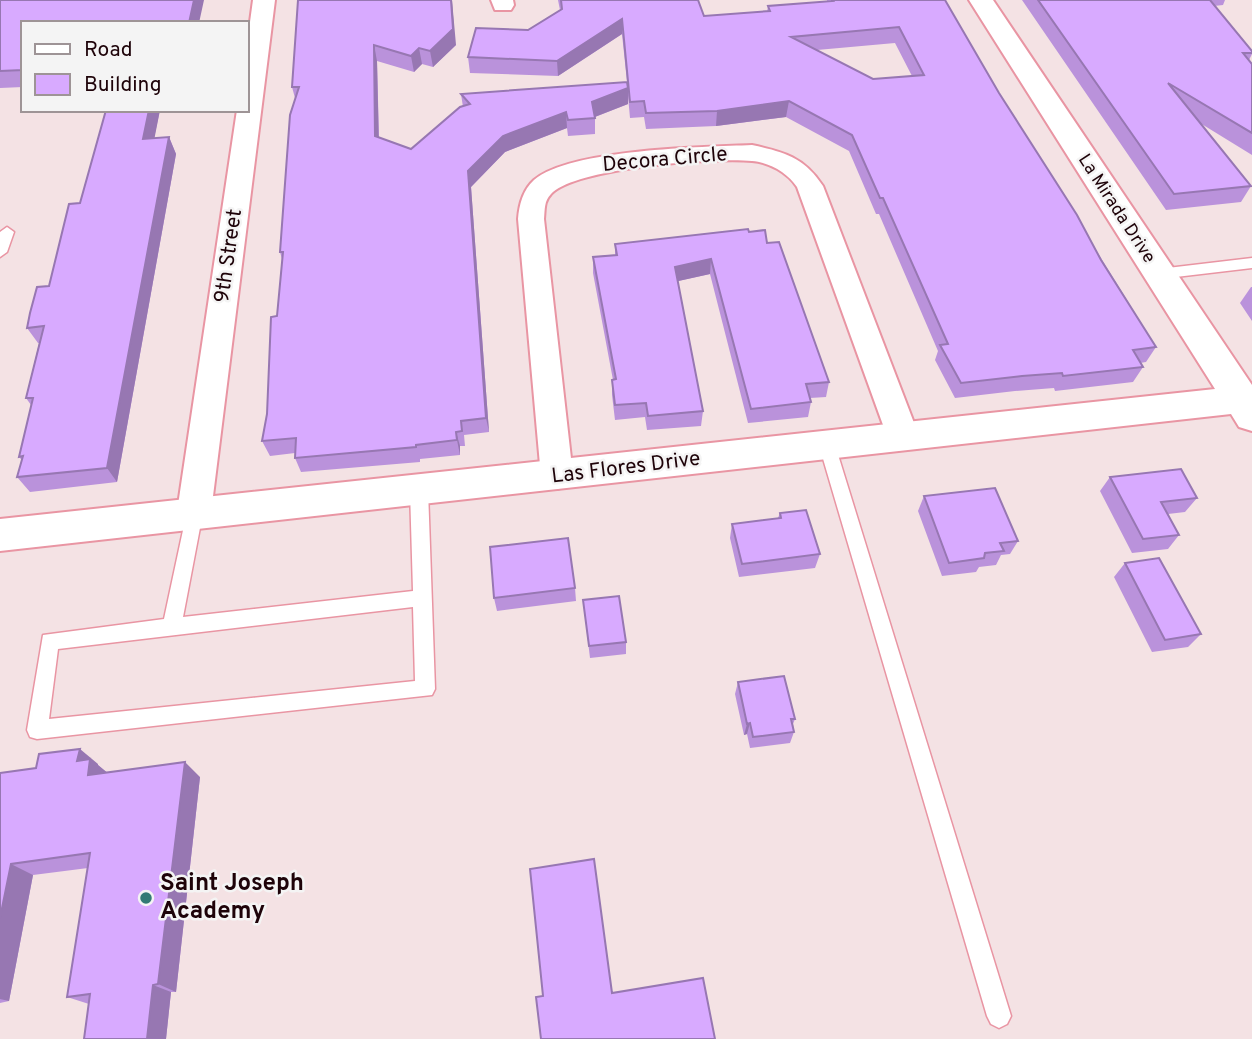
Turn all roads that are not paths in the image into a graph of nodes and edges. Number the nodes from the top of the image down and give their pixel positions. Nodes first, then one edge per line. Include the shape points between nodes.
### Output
1 (264, 0) edge
2 (981, 0) edge
3 (252, 52) edge
4 (248, 84) edge
5 (244, 112) edge
6 (8, 232) dead end
7 (0, 252) edge
8 (1252, 263) edge
9 (1159, 274) junction
10 (1248, 404) edge
11 (903, 436) junction
12 (827, 444) junction
13 (557, 476) junction
14 (419, 490) junction
15 (194, 512) junction
16 (0, 535) edge
17 (423, 598) junction
18 (172, 627) junction
19 (999, 1016) dead end

1 - 3 street, 9th Street
2 - 9 street, La Mirada Drive
3 - 4 street, 9th Street
5 - 15 street, 9th Street
6 - 7 lane
8 - 9 lane
9 - 10 street, La Mirada Drive
10 - 11 street, Las Flores Drive
11 - 12 street, Las Flores Drive
11 - 13 street, Decora Circle via 810,186 800,172 752,153 678,155 578,169 542,186 532,203
12 - 13 street, Las Flores Drive
12 - 19 lane
13 - 14 street, Las Flores Drive
14 - 15 street, Las Flores Drive
14 - 17 lane
15 - 16 street, Las Flores Drive
15 - 18 lane
17 - 18 lane
17 - 18 lane via 425,689 37,730 50,641

